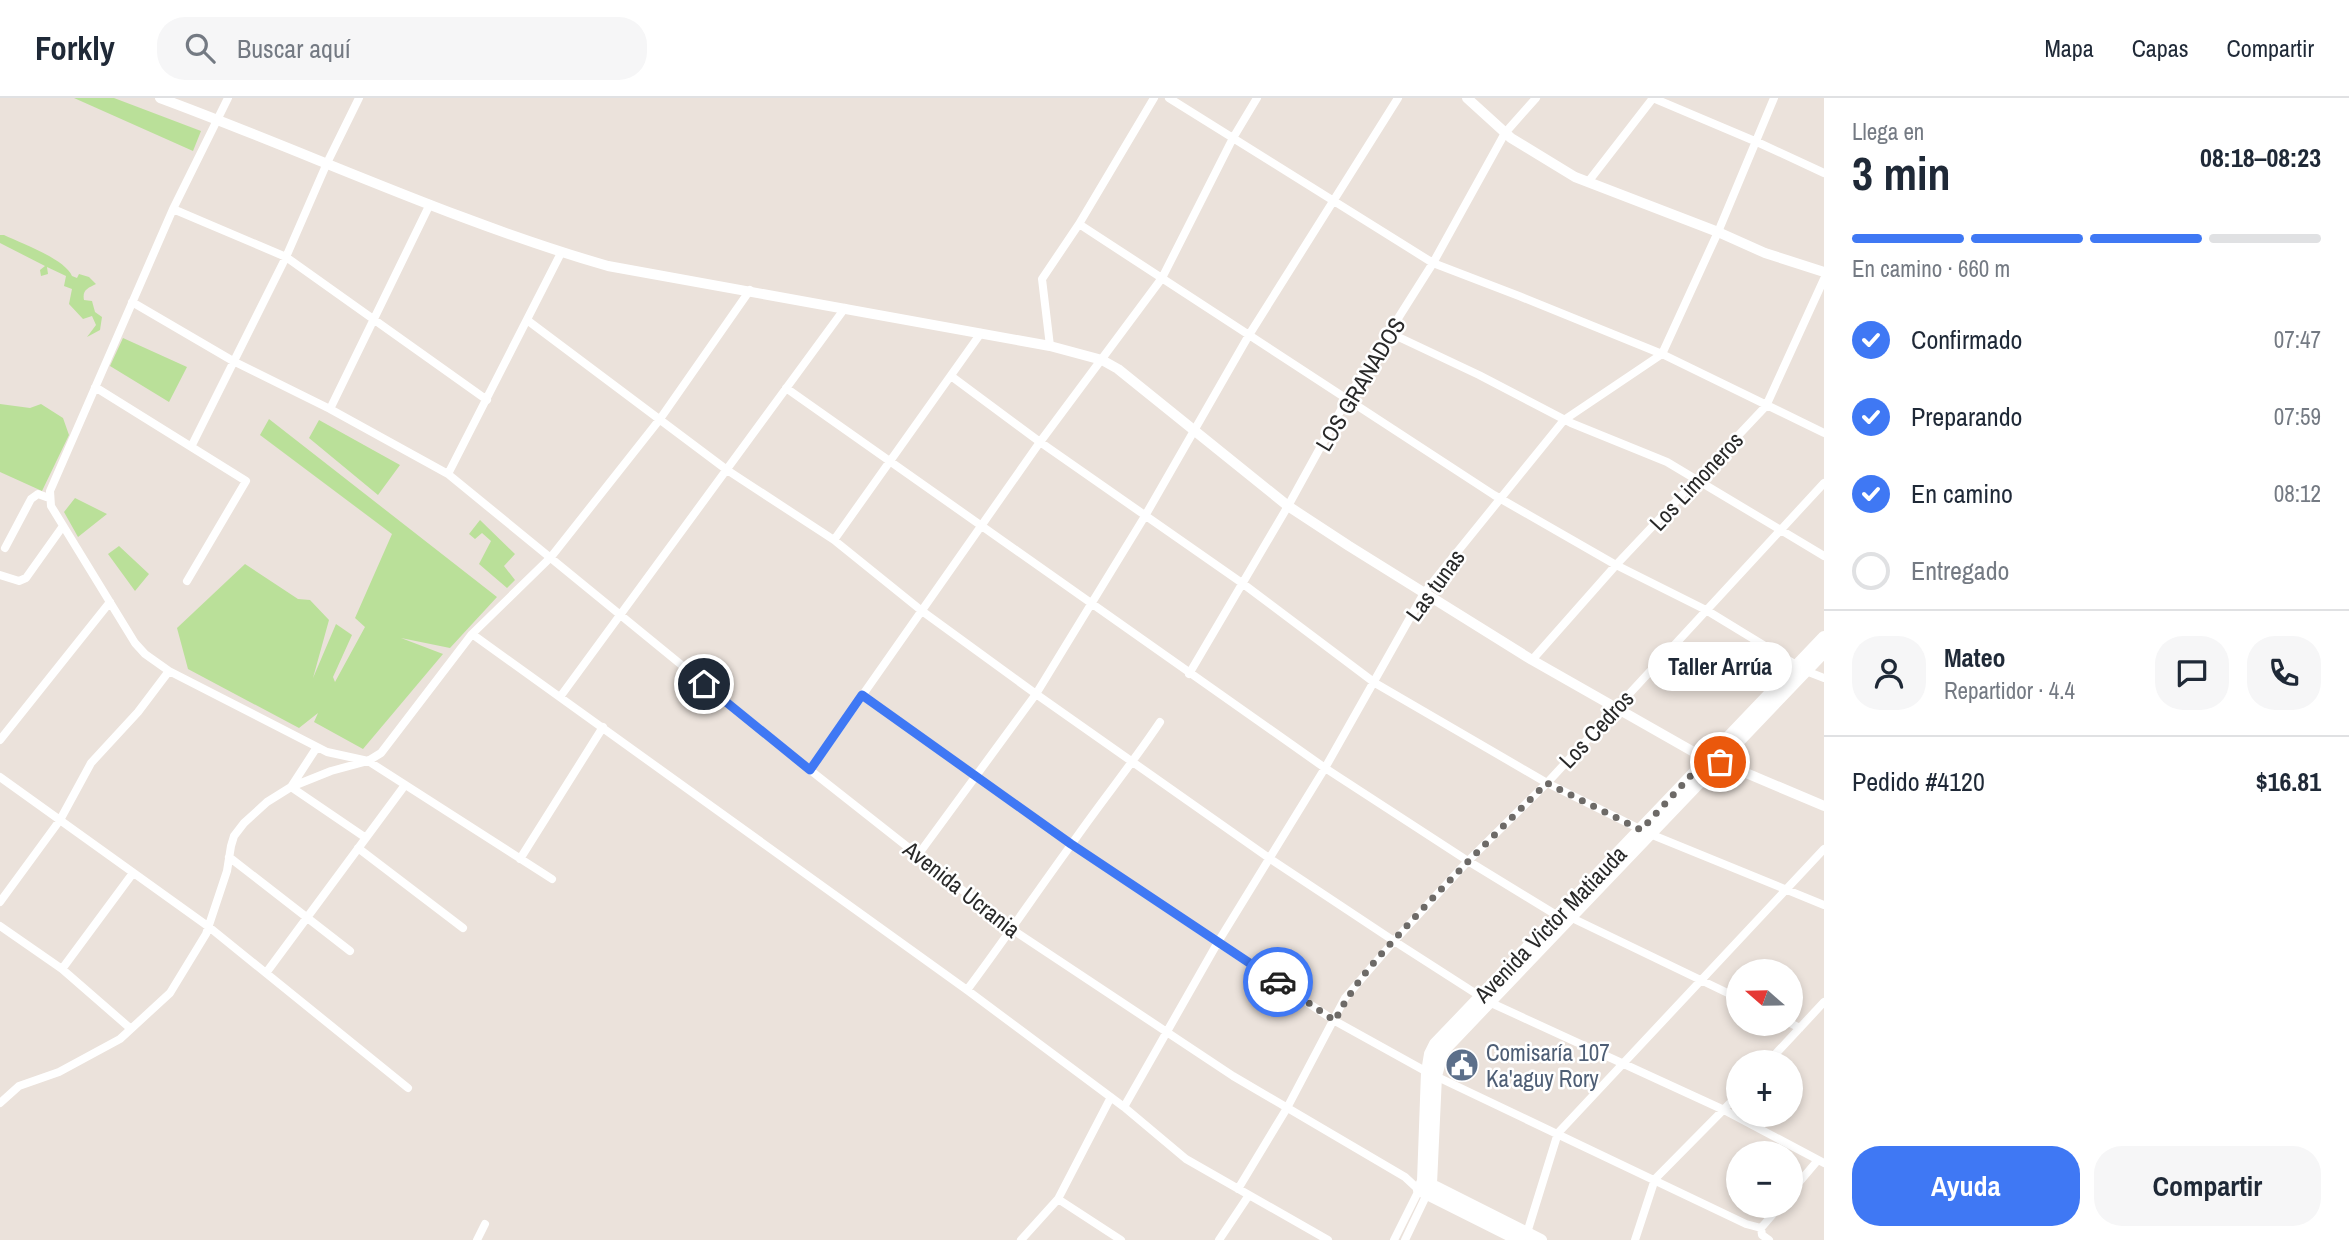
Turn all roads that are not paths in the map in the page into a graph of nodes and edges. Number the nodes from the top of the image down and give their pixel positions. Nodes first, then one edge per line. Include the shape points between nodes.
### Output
1 (160, 98) edge
2 (228, 98) edge
3 (359, 98) edge
4 (1154, 98) edge
5 (1169, 98) edge
6 (1257, 98) edge
7 (1398, 98) edge
8 (1467, 98) edge
9 (1536, 98) edge
10 (1653, 98) edge
11 (1774, 98) edge
12 (218, 120) junction
13 (1505, 133) junction
14 (1233, 138) junction
15 (1757, 142) junction
16 (327, 163) junction
17 (1824, 173) edge
18 (1588, 182) junction
19 (1333, 201) junction
20 (430, 204) junction
21 (173, 209) junction
22 (1079, 223) junction
23 (1718, 232) junction
24 (561, 253) junction
25 (286, 257) junction
26 (1433, 264) junction
27 (1824, 272) edge
28 (1162, 278) junction
29 (1824, 278) edge
30 (750, 290) junction
31 (132, 302) junction
32 (845, 308) junction
33 (374, 319) junction
34 (527, 320) junction
35 (981, 333) junction
36 (1390, 333) junction
37 (1249, 335) junction
38 (1050, 346) junction
39 (1661, 354) junction
40 (1102, 360) junction
41 (233, 361) junction
42 (951, 376) junction
43 (95, 387) junction
44 (786, 388) junction
45 (1348, 399) junction
46 (487, 400) junction
47 (1766, 405) junction
48 (330, 409) junction
49 (660, 419) junction
50 (1564, 420) junction
51 (1195, 430) junction
52 (1824, 433) edge
53 (1040, 442) junction
54 (191, 447) junction
55 (891, 460) junction
56 (727, 470) junction
57 (447, 474) junction
58 (1698, 480) junction
59 (1824, 483) edge
60 (49, 498) junction
61 (1501, 499) junction
62 (1288, 506) junction
63 (1145, 516) junction
64 (64, 526) junction
65 (982, 526) junction
66 (1782, 530) junction
67 (834, 540) junction
68 (5, 548) dead end
69 (1824, 555) edge
70 (551, 557) junction
71 (1616, 565) junction
72 (0, 575) edge
73 (187, 581) dead end
74 (1242, 583) junction
75 (1424, 593) junction
76 (110, 602) junction
77 (1090, 603) junction
78 (922, 611) junction
79 (1706, 611) junction
80 (619, 615) junction
81 (472, 634) junction
82 (1824, 637) edge
83 (1824, 652) edge
84 (1532, 660) junction
85 (1802, 668) junction
86 (169, 671) junction
87 (1189, 674) junction
88 (1824, 678) edge
89 (1373, 681) junction
90 (1036, 694) junction
91 (862, 695) junction
92 (560, 697) junction
93 (1616, 707) junction
94 (1160, 723) dead end
95 (603, 727) junction
96 (0, 740) edge
97 (317, 747) junction
98 (1706, 759) junction
99 (369, 761) junction
100 (1133, 762) junction
101 (1720, 762) junction
102 (1325, 768) junction
103 (810, 770) junction
104 (976, 776) junction
105 (0, 777) edge
106 (1547, 783) junction
107 (405, 785) junction
108 (290, 788) junction
109 (1824, 806) edge
110 (60, 820) junction
111 (1645, 832) junction
112 (366, 838) junction
113 (1071, 844) junction
114 (358, 848) junction
115 (1824, 849) edge
116 (918, 855) junction
117 (229, 857) junction
118 (1269, 858) junction
119 (520, 859) junction
120 (1468, 861) junction
121 (133, 873) junction
122 (552, 879) dead end
123 (1786, 890) junction
124 (0, 902) edge
125 (1824, 905) edge
126 (308, 916) junction
127 (1558, 916) junction
128 (1572, 918) junction
129 (0, 926) edge
130 (209, 927) junction
131 (463, 928) dead end
132 (1013, 930) junction
133 (1394, 940) junction
134 (1219, 943) junction
135 (350, 951) dead end
136 (62, 969) junction
137 (266, 973) junction
138 (1701, 981) junction
139 (967, 990) junction
140 (1726, 992) edge
141 (1485, 999) junction
142 (1824, 1002) edge
143 (1335, 1021) junction
144 (1803, 1025) edge
145 (131, 1029) junction
146 (1168, 1032) junction
147 (1792, 1036) edge
148 (1779, 1050) edge
149 (1621, 1063) junction
150 (1432, 1074) junction
151 (408, 1088) dead end
152 (1111, 1097) junction
153 (1, 1101) edge
154 (1124, 1107) junction
155 (1287, 1108) junction
156 (1724, 1110) junction
157 (1558, 1133) junction
158 (1821, 1162) edge
159 (1655, 1179) junction
160 (1803, 1180) edge
161 (1425, 1187) junction
162 (1238, 1189) junction
163 (1248, 1195) junction
164 (1058, 1199) junction
165 (1770, 1218) edge
166 (485, 1224) dead end
167 (1761, 1228) junction
168 (1523, 1238) edge
169 (477, 1240) edge
170 (1021, 1240) edge
171 (1121, 1240) edge
172 (1219, 1240) edge
173 (1328, 1240) edge
174 (1394, 1240) edge
175 (1405, 1240) edge
176 (1541, 1240) edge
177 (1635, 1240) edge
178 (1769, 1240) edge

1 - 12 street
2 - 12 street
3 - 16 street
4 - 22 street
5 - 14 street
6 - 14 street
7 - 19 street
8 - 13 street
9 - 13 street, LOS GRANADOS
10 - 15 street
10 - 18 street
11 - 15 street
12 - 16 street
12 - 21 street
13 - 18 street
13 - 26 street, LOS GRANADOS
14 - 19 street
14 - 28 street
15 - 17 street
15 - 23 street
16 - 20 street
16 - 25 street
18 - 23 street
19 - 26 street
19 - 37 street
20 - 24 street
20 - 33 street
21 - 25 street
21 - 31 street
22 - 28 street
22 - 38 street via 1042,279
23 - 27 street
23 - 39 street
24 - 30 street via 608,266
24 - 34 street
25 - 33 street
25 - 41 street
26 - 36 street, LOS GRANADOS
26 - 39 street
28 - 37 street
28 - 40 street
29 - 47 street, Los Limoneros
30 - 32 street
30 - 49 street
31 - 41 street, Avenida Ucrania
31 - 43 street
32 - 35 street
32 - 44 street
33 - 46 street
33 - 48 street
34 - 46 street
34 - 49 street
35 - 38 street
35 - 42 street
36 - 45 street, LOS GRANADOS
36 - 50 street
37 - 45 street
37 - 51 street
38 - 40 street
39 - 47 street
39 - 50 street, Las tunas
40 - 51 street
40 - 53 street
41 - 48 street, Avenida Ucrania
41 - 54 street
42 - 53 street
42 - 55 street
43 - 54 street
43 - 60 street
44 - 55 street
44 - 56 street
45 - 61 street
45 - 62 street, LOS GRANADOS
46 - 57 street
47 - 52 street
47 - 58 street, Los Limoneros
48 - 57 street, Avenida Ucrania
49 - 56 street
49 - 70 street
50 - 58 street via 1667,462
50 - 61 street, Las tunas
51 - 62 street
51 - 63 street
53 - 63 street
53 - 65 street
54 - 73 street via 246,481
55 - 65 street
55 - 67 street
56 - 67 street
56 - 80 street
57 - 70 street, Avenida Ucrania
58 - 66 street
58 - 71 street, Los Limoneros
59 - 66 street, Los Cedros
60 - 64 street
60 - 68 street via 38,494 31,499
61 - 71 street
61 - 75 street, Las tunas
62 - 74 street, LOS GRANADOS
62 - 75 street
63 - 74 street
63 - 77 street
64 - 72 street via 26,578 19,581
64 - 76 street
65 - 77 street
65 - 78 street
66 - 69 street
66 - 79 street, Los Cedros
67 - 78 street
70 - 80 street, Avenida Ucrania
70 - 81 street
71 - 79 street
71 - 84 street, Los Limoneros
74 - 87 street, LOS GRANADOS
74 - 89 street
75 - 84 street
75 - 89 street, Las tunas
76 - 86 street via 135,643
76 - 96 street
77 - 87 street
77 - 90 street
78 - 90 street
78 - 91 street
79 - 85 street
79 - 93 street, Los Cedros
80 - 92 street
80 - 103 street, Avenida Ucrania
81 - 92 street
81 - 99 street via 382,753
82 - 85 main road, Avenida Victor Matiauda
83 - 85 main road, Avenida Victor Matiauda
84 - 93 street
85 - 88 street
85 - 98 main road, Avenida Victor Matiauda
85 - 101 main road, Avenida Victor Matiauda
86 - 97 street
86 - 110 street via 91,763
87 - 102 street
89 - 102 street, Las tunas
89 - 106 street
90 - 100 street
90 - 104 street
91 - 103 street
91 - 104 street
92 - 95 street
93 - 98 street
93 - 106 street, Los Cedros
94 - 100 street
95 - 119 street
95 - 139 street
97 - 99 street
97 - 108 street
98 - 101 street
98 - 111 main road, Avenida Victor Matiauda
99 - 107 street
99 - 108 street
100 - 113 street
100 - 118 street
101 - 109 street
101 - 111 main road, Avenida Victor Matiauda
102 - 118 street, Las tunas
102 - 120 street
103 - 116 street, Avenida Ucrania
104 - 113 street
104 - 116 street
105 - 110 street
106 - 111 street
106 - 120 street, Los Cedros
107 - 112 street
107 - 119 street
108 - 112 street
108 - 117 street via 244,823 234,836
110 - 121 street
110 - 124 street
111 - 123 street
111 - 127 main road, Avenida Victor Matiauda
111 - 128 main road, Avenida Victor Matiauda
112 - 114 street
113 - 132 street
113 - 134 street
114 - 126 street
114 - 131 street
115 - 123 street
116 - 132 street, Avenida Ucrania
117 - 126 street
117 - 130 street
118 - 133 street
118 - 134 street, Las tunas
119 - 122 street
120 - 127 street
120 - 133 street, Los Cedros
121 - 130 street
121 - 136 street
123 - 125 street
123 - 138 street
126 - 135 street
126 - 137 street
127 - 128 street
127 - 141 main road, Avenida Victor Matiauda
128 - 138 street
128 - 141 main road, Avenida Victor Matiauda
129 - 136 street
130 - 137 street
130 - 145 street via 170,993
132 - 139 street
132 - 146 street, Avenida Ucrania
133 - 141 street
133 - 143 street, Los Cedros via 1345,998
134 - 143 street
134 - 146 street, Las tunas
136 - 145 street
137 - 151 street
138 - 140 street
138 - 149 street
139 - 152 street
141 - 149 street
141 - 150 main road, Avenida Victor Matiauda via 1443,1051
142 - 144 street
143 - 150 street
143 - 155 street, Los Cedros
145 - 153 street via 59,1072 19,1086
146 - 154 street, Las tunas
146 - 155 street, Avenida Ucrania
147 - 148 street
149 - 156 street
149 - 157 street
150 - 157 street
150 - 161 main road, Avenida Victor Matiauda
152 - 154 street
152 - 164 street
154 - 162 street via 1186,1159
155 - 161 street, Avenida Ucrania
155 - 162 street, Los Cedros
156 - 158 street
156 - 159 street
157 - 159 street
157 - 168 street
158 - 160 street
159 - 167 street
159 - 177 street
161 - 168 main road, Avenida Ucrania
161 - 174 street
161 - 175 street
162 - 163 street
163 - 172 street
163 - 173 street
164 - 170 street
164 - 171 street
165 - 167 street
166 - 169 street
167 - 178 street
168 - 176 main road, Avenida Ucrania

